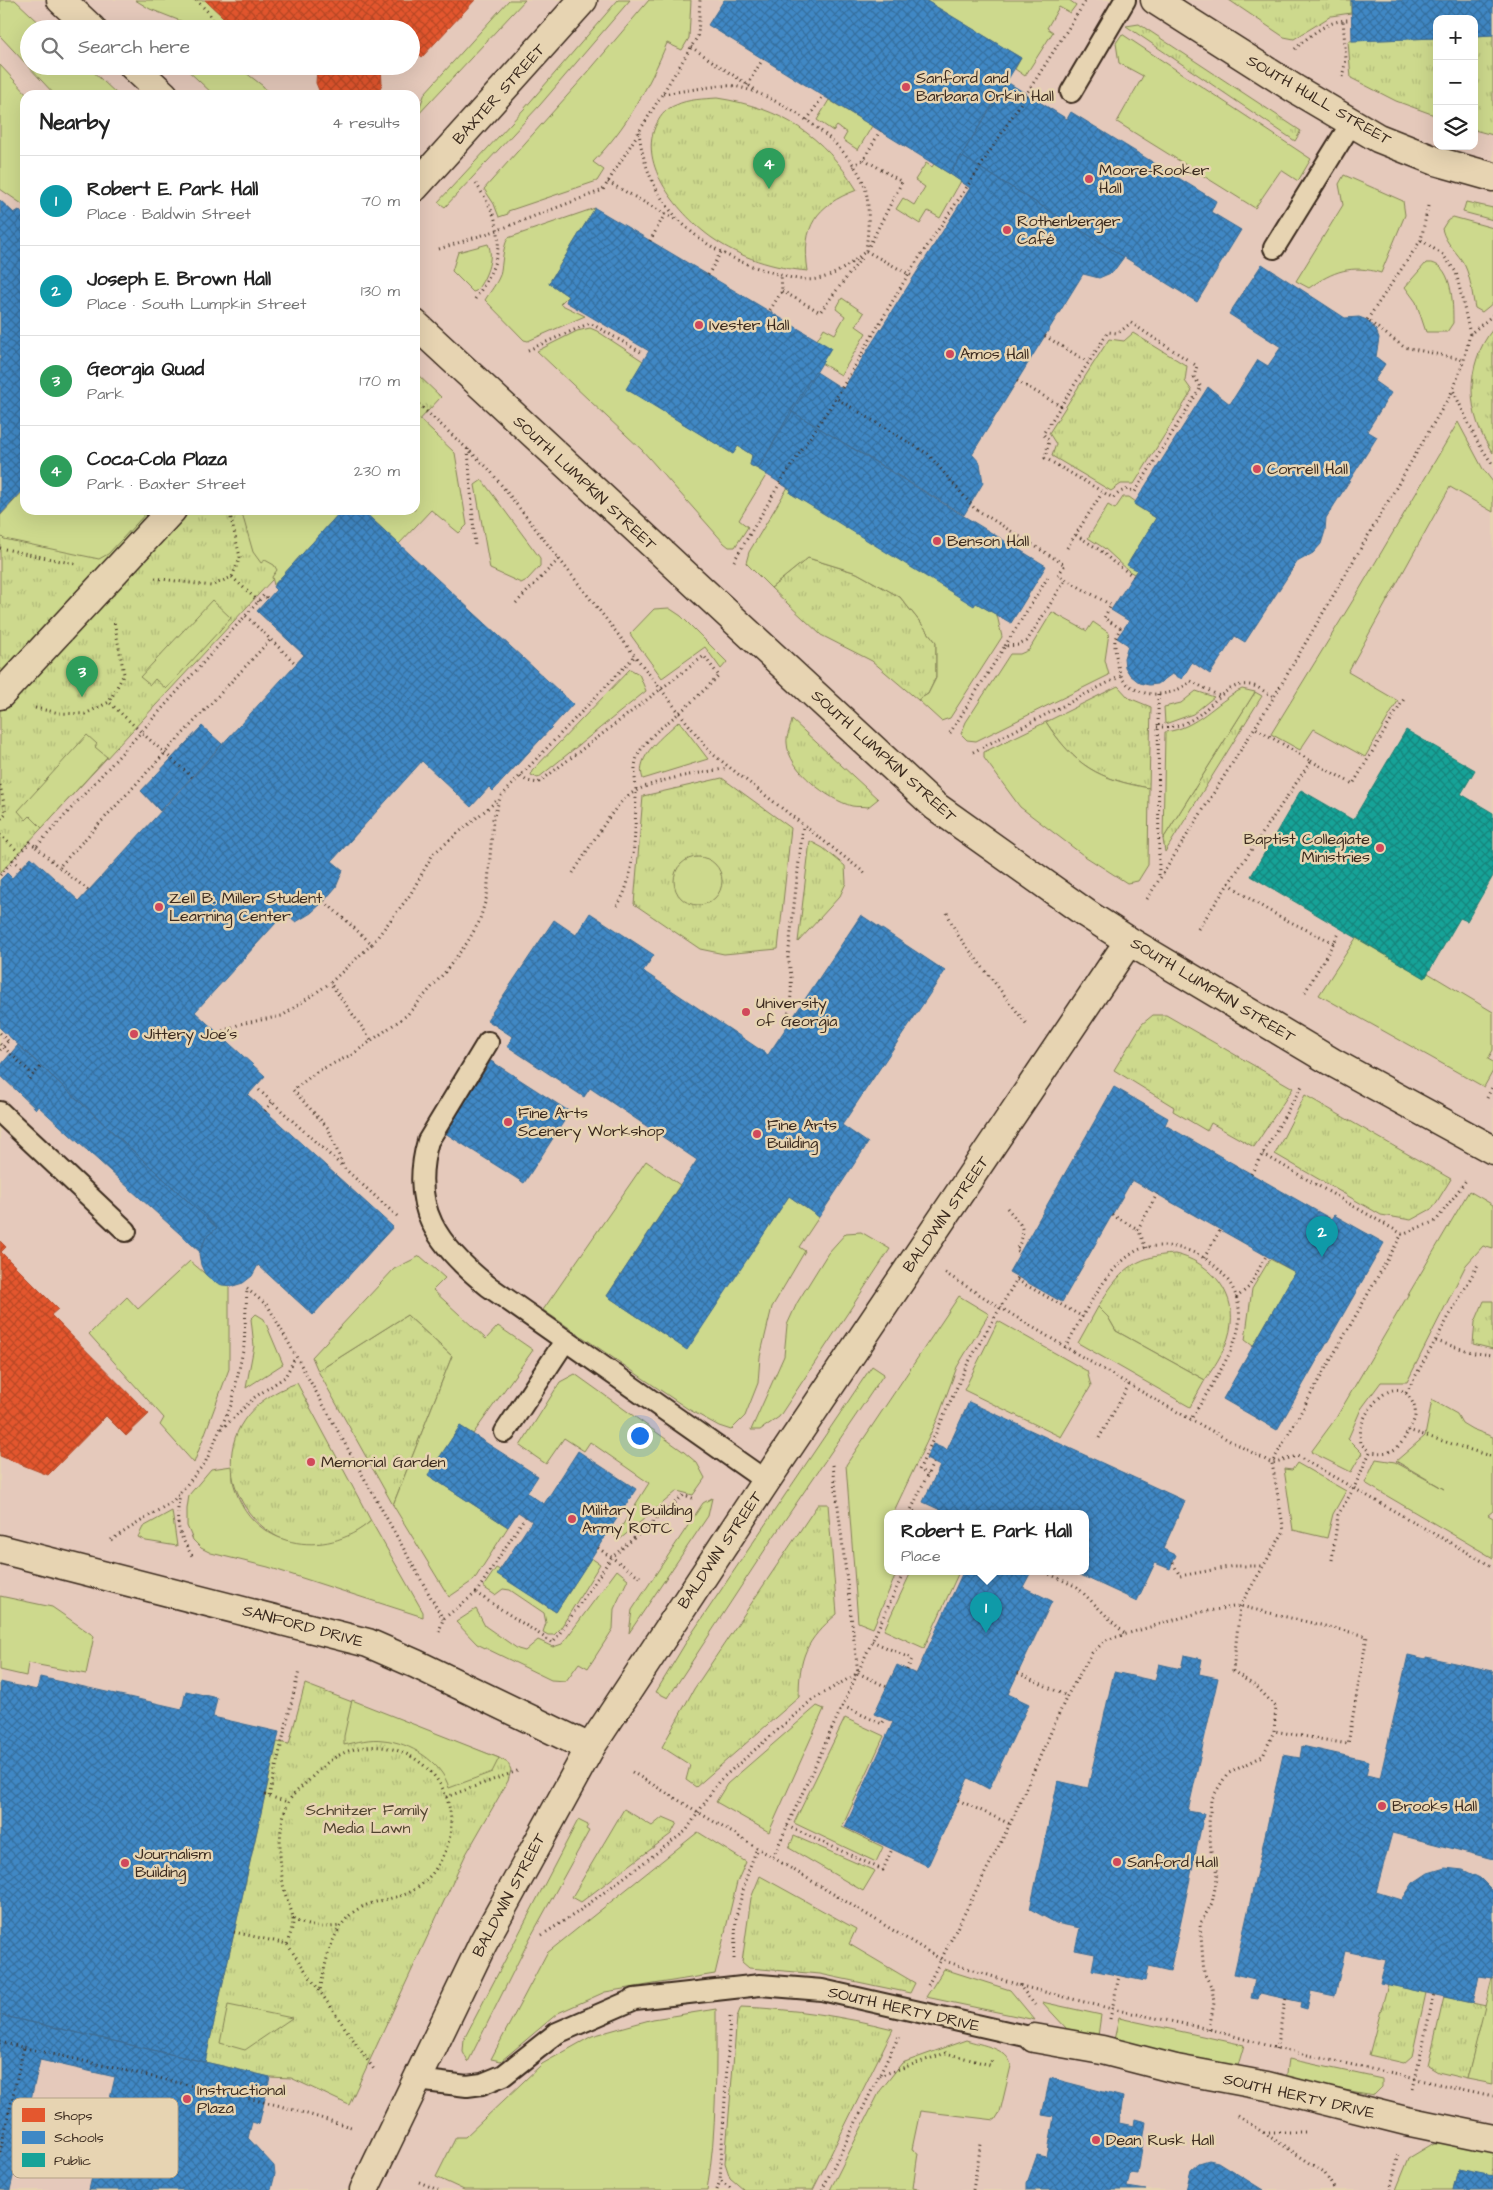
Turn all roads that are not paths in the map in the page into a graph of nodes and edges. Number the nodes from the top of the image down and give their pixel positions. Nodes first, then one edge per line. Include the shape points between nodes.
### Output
1 (61, 0) edge
2 (583, 0) edge
3 (1125, 0) edge
4 (1156, 0) edge
5 (82, 20) edge
6 (142, 75) edge
7 (157, 90) edge
8 (1071, 92) dead end
9 (1352, 122) junction
10 (1493, 177) edge
11 (420, 181) edge
12 (1274, 248) dead end
13 (420, 329) edge
14 (167, 515) edge
15 (0, 695) edge
16 (1129, 941) junction
17 (488, 1042) dead end
18 (0, 1112) edge
19 (1493, 1150) edge
20 (126, 1231) dead end
21 (565, 1341) junction
22 (505, 1432) dead end
23 (766, 1481) junction
24 (0, 1549) edge
25 (590, 1748) junction
26 (1034, 2038) joint
27 (417, 2080) junction
28 (1493, 2139) edge
29 (364, 2190) edge

1 - 5 street
2 - 11 street, BAXTER STREET
3 - 8 lane
4 - 9 street, SOUTH HULL STREET
6 - 7 street
9 - 10 street, SOUTH HULL STREET via 1378,138 1436,161
9 - 12 lane
13 - 16 street, SOUTH LUMPKIN STREET via 935,806
14 - 15 street
16 - 19 street, SOUTH LUMPKIN STREET via 1332,1062
16 - 23 street, BALDWIN STREET
17 - 21 lane via 428,1141 422,1174 425,1207 445,1246 463,1266
18 - 20 lane
21 - 22 lane
21 - 23 lane
23 - 25 street, BALDWIN STREET
24 - 25 street, SANFORD DRIVE via 368,1643
25 - 27 street, BALDWIN STREET via 483,1943
26 - 27 lane, SOUTH HERTY DRIVE via 822,1990 760,1985 635,2000 556,2034 504,2075 482,2084 467,2086
26 - 28 street, SOUTH HERTY DRIVE via 1267,2086
27 - 29 street, BALDWIN STREET

